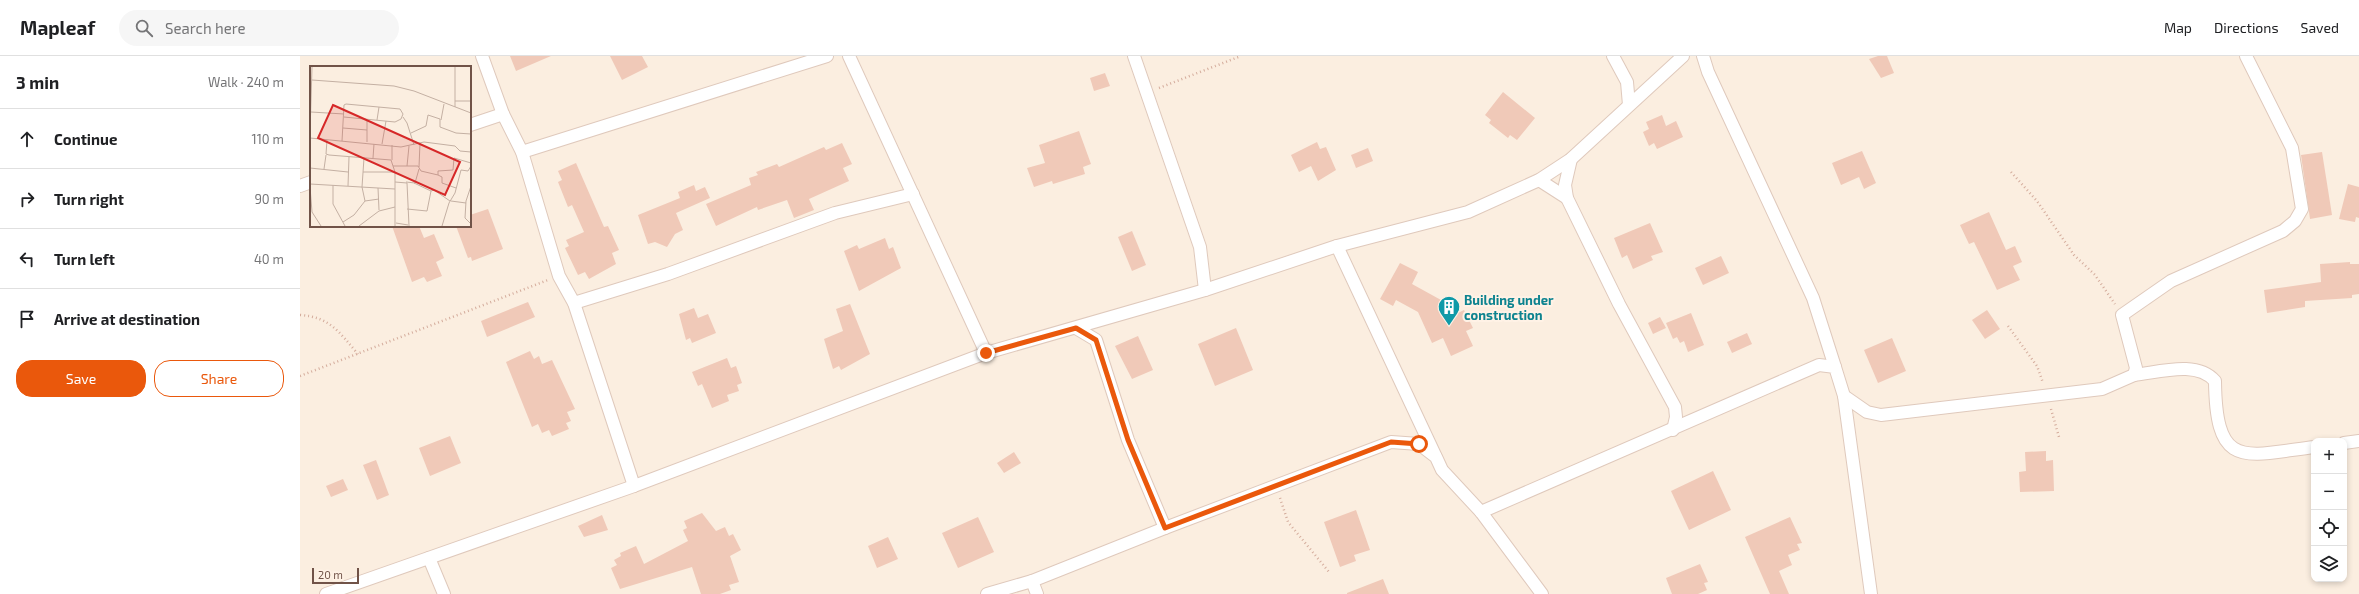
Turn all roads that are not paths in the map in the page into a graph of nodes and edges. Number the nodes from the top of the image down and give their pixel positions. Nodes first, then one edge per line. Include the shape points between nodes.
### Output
1 (482, 56) edge
2 (827, 56) edge
3 (849, 56) edge
4 (1134, 56) edge
5 (1613, 56) edge
6 (1683, 56) edge
7 (1703, 56) edge
8 (2246, 56) edge
9 (1629, 105) junction
10 (503, 114) junction
11 (471, 125) edge
12 (522, 152) junction
13 (1571, 159) junction
14 (1539, 180) junction
15 (310, 182) edge
16 (300, 186) edge
17 (913, 194) junction
18 (1567, 198) junction
19 (1337, 246) junction
20 (1205, 290) junction
21 (574, 303) junction
22 (1076, 328) junction
23 (986, 353) junction
24 (1835, 367) junction
25 (2134, 375) junction
26 (1844, 396) junction
27 (1673, 430) junction
28 (2359, 441) edge
29 (2347, 443) edge
30 (2311, 447) edge
31 (1436, 456) junction
32 (634, 486) junction
33 (1481, 512) junction
34 (1165, 528) junction
35 (429, 558) junction
36 (1032, 581) junction
37 (1540, 593) edge
38 (326, 594) edge
39 (444, 594) edge
40 (987, 594) edge
41 (1037, 594) edge
42 (1871, 594) edge

1 - 10 street
2 - 12 street
3 - 17 street
4 - 20 street via 1145,94 1200,247
5 - 9 street via 1627,82
6 - 9 street
7 - 24 street via 1708,72 1814,298
8 - 25 street via 2292,148 2302,209 2295,221 2283,231 2171,281 2122,315 2136,368
9 - 13 street
10 - 11 street
10 - 12 street
12 - 21 street via 559,276
13 - 14 street
13 - 18 street via 1566,185
14 - 18 street
14 - 19 street via 1468,212
15 - 16 street
17 - 21 street via 836,213 668,274
17 - 23 street
18 - 27 street via 1619,304 1675,407
19 - 20 street
19 - 31 street
20 - 22 street
21 - 32 street
22 - 23 street
22 - 34 street via 1096,340 1128,440
23 - 32 street
24 - 26 street
24 - 27 street via 1819,365
25 - 26 street via 2102,389 1880,415 1867,412
25 - 30 street via 2195,368 2208,373 2216,381 2216,410 2225,441 2234,450 2248,455
26 - 42 street
27 - 33 street
28 - 29 street
31 - 33 street via 1442,470
31 - 34 street via 1419,444 1391,442
32 - 35 street
33 - 37 street
34 - 36 street
35 - 38 street
35 - 39 street
36 - 40 street
36 - 41 street

